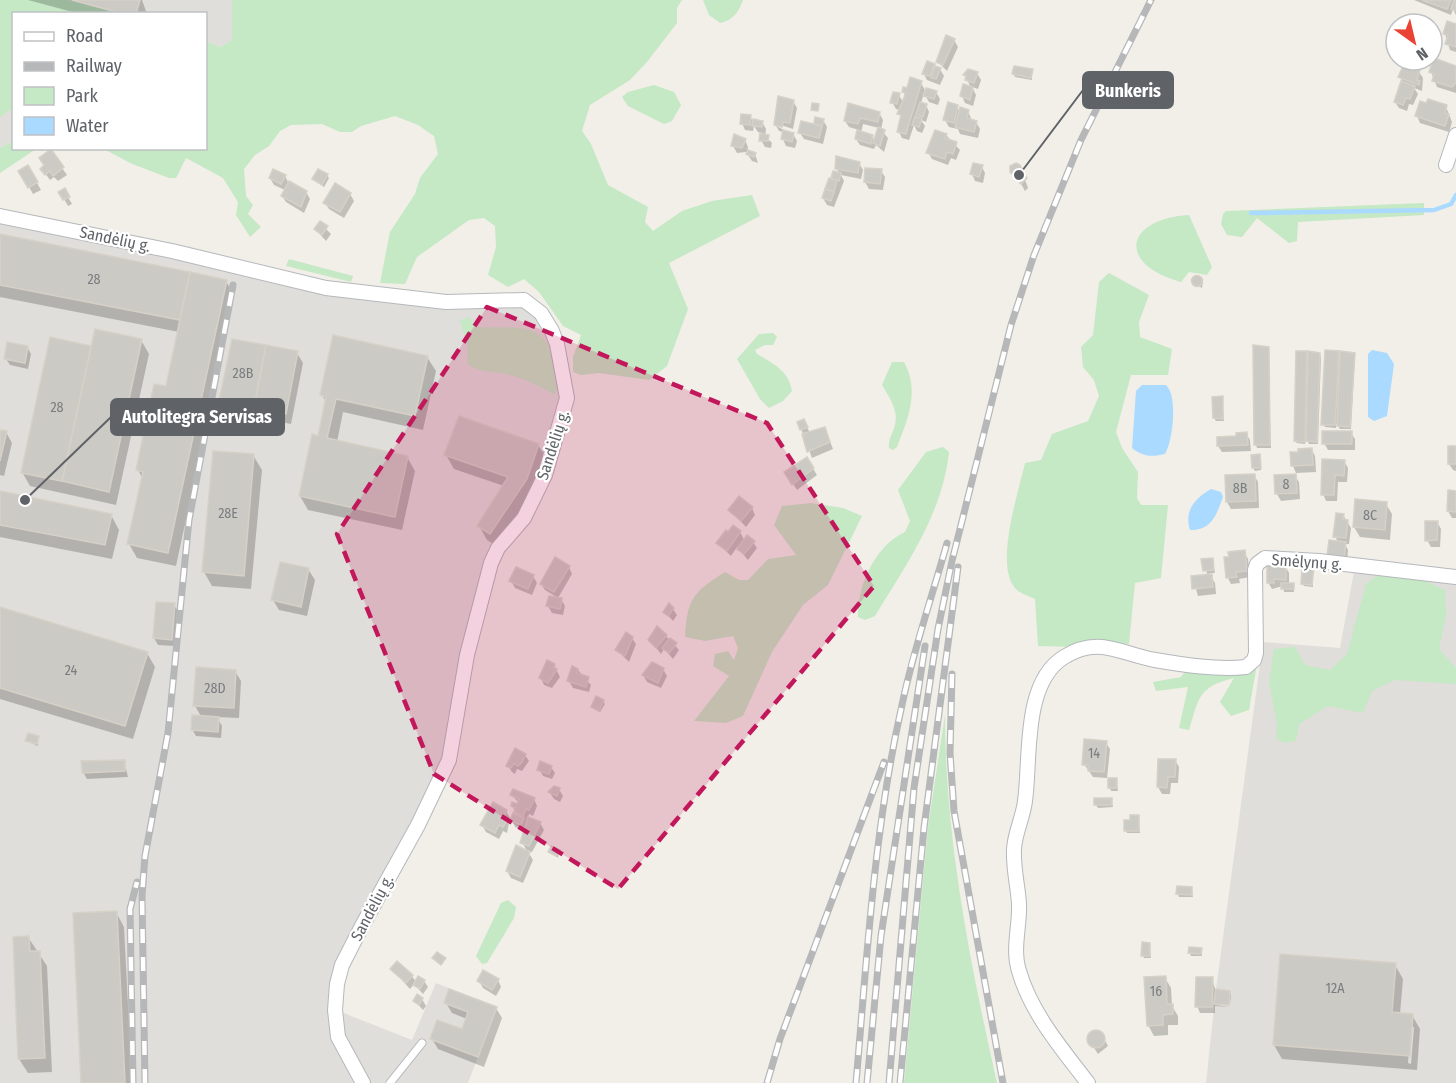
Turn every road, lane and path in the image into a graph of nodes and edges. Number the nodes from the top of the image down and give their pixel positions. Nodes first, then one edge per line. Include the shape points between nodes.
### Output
1 (1456, 135) edge
2 (1446, 165) dead end
3 (0, 216) edge
4 (1456, 577) edge
5 (422, 1043) dead end
6 (363, 1083) edge
7 (390, 1083) edge
8 (1088, 1083) edge

1 - 2 street
3 - 6 street, Sandėlių g. via 326,288 446,302 524,300 541,313 558,345 567,398 545,475 524,518 498,548 491,563 467,655 449,760 342,965 335,1010 338,1037
4 - 8 street, Smėlynų g. via 1319,561 1262,560 1255,570 1256,653 1246,667 1154,660 1114,647 1096,646 1064,657 1052,666 1038,692 1029,743 1025,805 1014,851 1019,904 1018,970 1051,1033
5 - 7 lane

